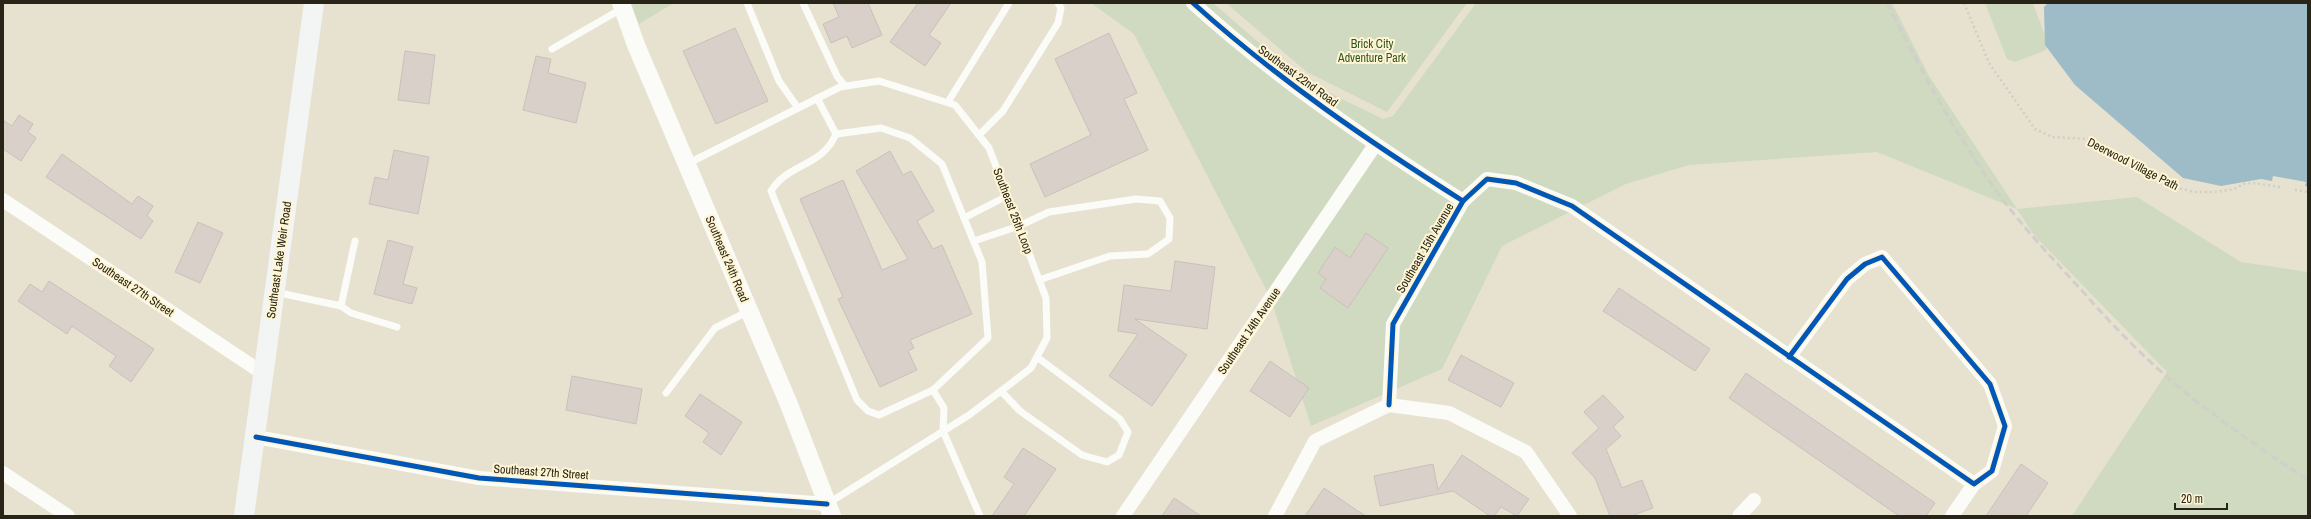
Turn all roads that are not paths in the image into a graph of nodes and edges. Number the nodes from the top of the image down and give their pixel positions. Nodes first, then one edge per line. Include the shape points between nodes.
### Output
1 (314, 3) edge
2 (747, 3) edge
3 (804, 3) edge
4 (1009, 3) edge
5 (1058, 3) edge
6 (1193, 3) edge
7 (622, 5) edge
8 (552, 49) dead end
9 (845, 86) junction
10 (817, 98) junction
11 (948, 102) junction
12 (798, 108) junction
13 (836, 134) junction
14 (979, 135) junction
15 (1375, 145) junction
16 (687, 164) junction
17 (1008, 196) junction
18 (3, 200) edge
19 (1463, 201) junction
20 (964, 218) junction
21 (1019, 226) junction
22 (355, 241) dead end
23 (974, 241) junction
24 (1040, 280) junction
25 (275, 292) junction
26 (340, 306) junction
27 (750, 311) junction
28 (397, 327) dead end
29 (1037, 357) junction
30 (1789, 357) junction
31 (264, 374) junction
32 (932, 390) junction
33 (1001, 390) junction
34 (666, 393) dead end
35 (1389, 405) junction
36 (943, 431) junction
37 (256, 437) junction
38 (3, 473) edge
39 (1974, 484) junction
40 (1754, 500) dead end
41 (830, 510) edge
42 (68, 516) edge
43 (244, 516) edge
44 (980, 516) edge
45 (1123, 516) edge
46 (1275, 516) edge
47 (1570, 516) edge
48 (1739, 516) edge
49 (1952, 516) edge

1 - 25 main road, Southeast Lake Weir Road
2 - 12 lane via 779,81
3 - 9 lane via 837,76
4 - 11 lane
5 - 14 lane via 1061,8 1058,23 1003,111
6 - 15 street, Southeast 22nd Road via 1240,46
7 - 8 lane
7 - 16 street, Southeast 24th Road via 636,45
9 - 10 lane, Southeast 25th Loop
9 - 11 lane, Southeast 25th Loop via 879,81
10 - 12 lane, Southeast 25th Loop
10 - 13 lane
11 - 14 lane, Southeast 25th Loop via 955,105
12 - 16 lane, Southeast 25th Loop
13 - 20 lane via 881,128 910,138 942,164
13 - 32 lane via 832,143 818,157 778,179 771,191 857,400 868,411 879,415
14 - 17 lane, Southeast 25th Loop via 989,148
15 - 19 street, Southeast 15th Avenue
15 - 45 street, Southeast 14th Avenue
16 - 27 street, Southeast 24th Road
17 - 20 lane
17 - 21 lane, Southeast 25th Loop
18 - 31 street, Southeast 27th Street
19 - 30 street via 1487,178 1516,183 1572,206
19 - 35 street, Southeast 15th Avenue via 1393,324
20 - 23 lane
21 - 23 lane
21 - 24 lane, Southeast 25th Loop
21 - 24 lane via 1049,212 1136,199 1160,201 1170,218 1169,239 1148,254 1110,256
22 - 26 lane
23 - 32 lane via 982,262 988,338
24 - 29 lane, Southeast 25th Loop via 1046,298 1047,338
25 - 26 lane
25 - 31 main road, Southeast Lake Weir Road
26 - 28 lane via 351,313
27 - 34 lane via 715,328
27 - 41 street, Southeast 24th Road
29 - 33 lane, Southeast 25th Loop via 1031,368
29 - 33 lane via 1120,419 1128,432 1119,455 1108,462 1082,455 1020,411
30 - 39 street
30 - 39 street via 1847,279 1865,264 1882,257 1990,384 2005,426 1992,471
31 - 37 main road, Southeast Lake Weir Road
32 - 36 lane via 944,408
33 - 36 lane, Southeast 25th Loop
35 - 46 street via 1315,441
35 - 47 street via 1449,413 1526,452
36 - 41 lane, Southeast 25th Loop
36 - 44 lane
37 - 41 street, Southeast 27th Street via 479,478
37 - 43 main road, Southeast Lake Weir Road
38 - 42 street
39 - 49 street
40 - 48 street

